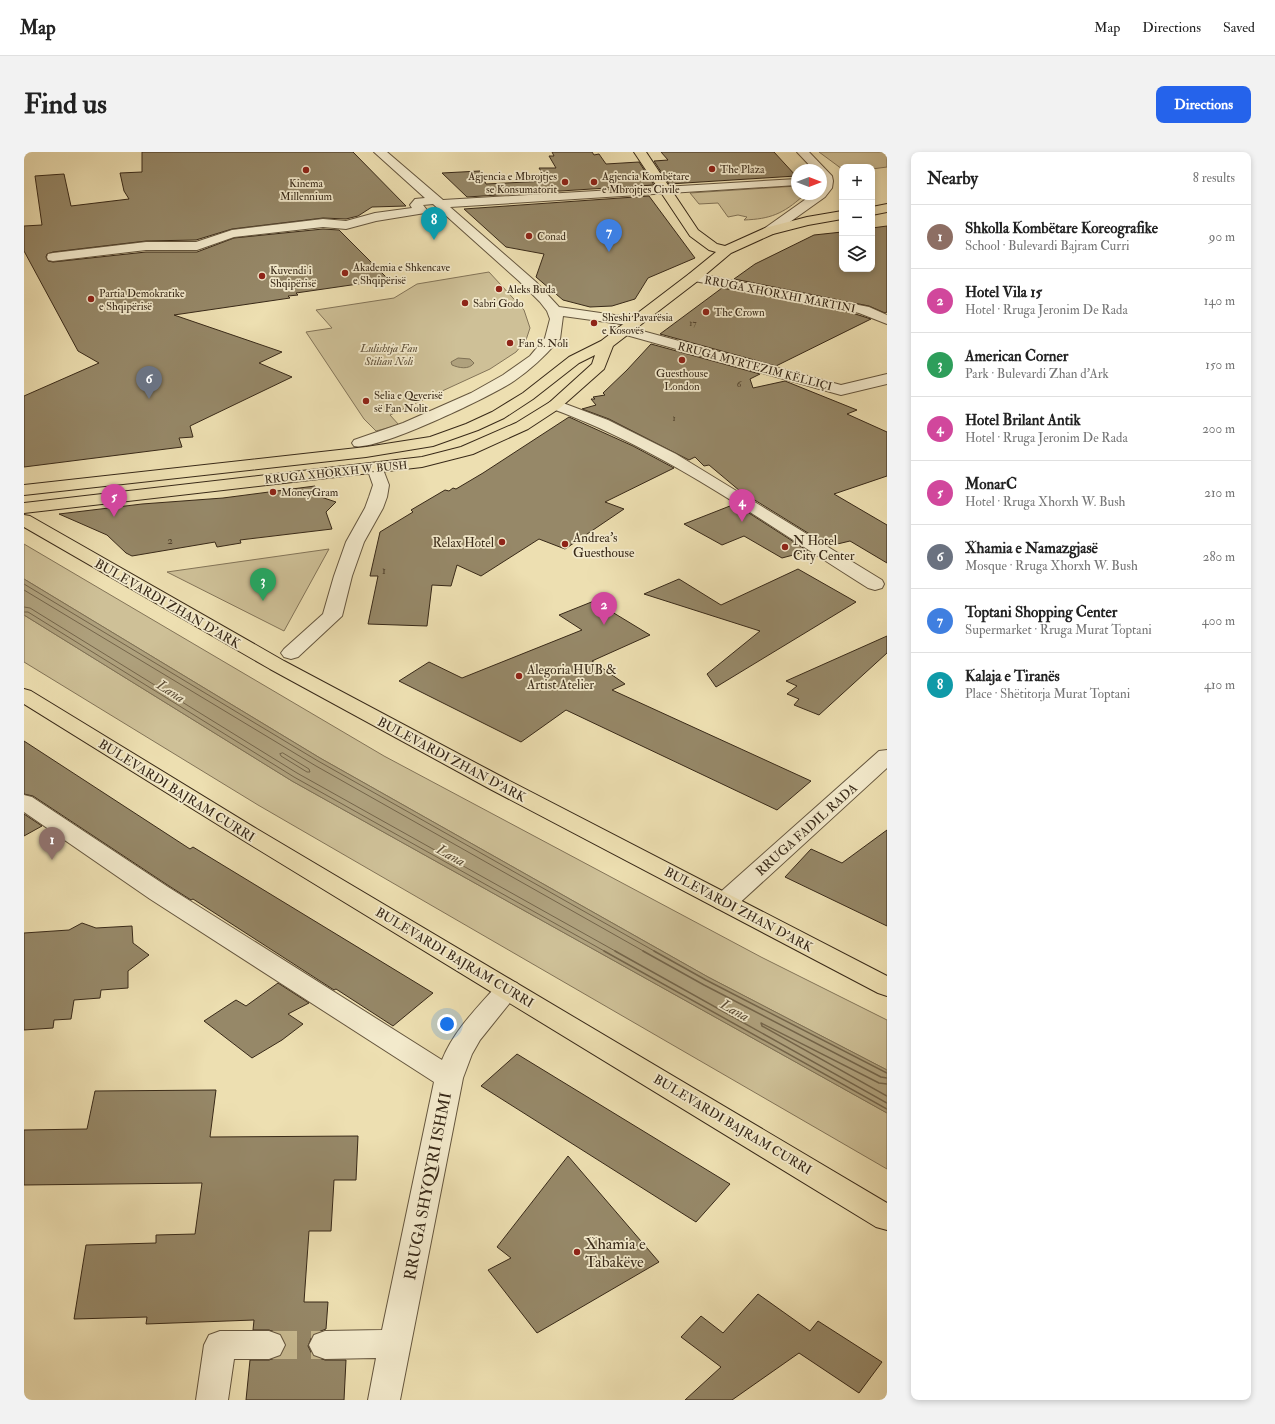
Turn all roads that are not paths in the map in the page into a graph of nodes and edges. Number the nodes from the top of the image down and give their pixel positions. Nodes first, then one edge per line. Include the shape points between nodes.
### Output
1 (380, 152) edge
2 (640, 152) edge
3 (803, 152) edge
4 (816, 164) edge
5 (791, 182) edge
6 (666, 190) junction
7 (813, 200) edge
8 (438, 202) junction
9 (887, 208) edge
10 (875, 210) edge
11 (839, 216) edge
12 (770, 231) junction
13 (726, 250) junction
14 (53, 257) dead end
15 (694, 277) junction
16 (555, 311) junction
17 (887, 320) edge
18 (630, 326) junction
19 (606, 344) junction
20 (887, 379) edge
21 (555, 405) junction
22 (360, 443) dead end
23 (375, 468) junction
24 (24, 490) edge
25 (24, 508) edge
26 (24, 520) edge
27 (875, 584) dead end
28 (291, 653) dead end
29 (24, 695) edge
30 (887, 756) edge
31 (24, 802) edge
32 (725, 902) junction
33 (887, 987) edge
34 (508, 989) junction
35 (449, 1078) junction
36 (887, 1218) edge
37 (395, 1344) junction
38 (269, 1345) tunnel mouth
39 (325, 1345) tunnel mouth
40 (212, 1400) edge
41 (384, 1400) edge

1 - 8 street
2 - 6 main road
3 - 4 street
5 - 6 street
6 - 8 street via 478,202
6 - 13 main road via 694,233 713,247
7 - 12 street
8 - 14 street via 419,202 416,205 421,210 375,217 346,225 294,225 232,234 197,246 146,246
8 - 16 street via 515,270
9 - 10 main road
11 - 12 main road, RRUGA XHORXH W. BUSH
12 - 13 main road, RRUGA XHORXH W. BUSH
13 - 15 main road, RRUGA XHORXH W. BUSH
15 - 17 street, RRUGA XHORXHI MARTINI via 843,305 864,310
15 - 18 main road, RRUGA XHORXH W. BUSH
16 - 18 street, RRUGA MYRTEZIM KËLLIÇI
16 - 22 street via 558,321 550,343 516,372 493,387 447,410
18 - 19 main road, RRUGA XHORXH W. BUSH
18 - 20 street, RRUGA MYRTEZIM KËLLIÇI via 841,390
19 - 21 main road, RRUGA XHORXH W. BUSH via 599,366
19 - 24 main road, RRUGA XHORXH W. BUSH via 574,360 506,411 472,427 420,444
21 - 23 main road, RRUGA XHORXH W. BUSH via 510,432 467,451
21 - 27 street via 622,430 665,454
23 - 25 main road, RRUGA XHORXH W. BUSH
23 - 28 street via 381,485 378,497 355,542 332,616
26 - 32 main road, BULEVARDI ZHAN D'ARK via 277,665
29 - 34 main road, BULEVARDI BAJRAM CURRI
30 - 32 street, RRUGA FADIL RADA
31 - 35 street via 159,893
32 - 33 main road, BULEVARDI ZHAN D'ARK
34 - 35 street, RRUGA SHYQYRI ISHMI via 471,1033 459,1052
34 - 36 main road, BULEVARDI BAJRAM CURRI
35 - 37 street, RRUGA SHYQYRI ISHMI
37 - 39 street
37 - 41 street, RRUGA SHYQYRI ISHMI
38 - 40 street via 220,1345

